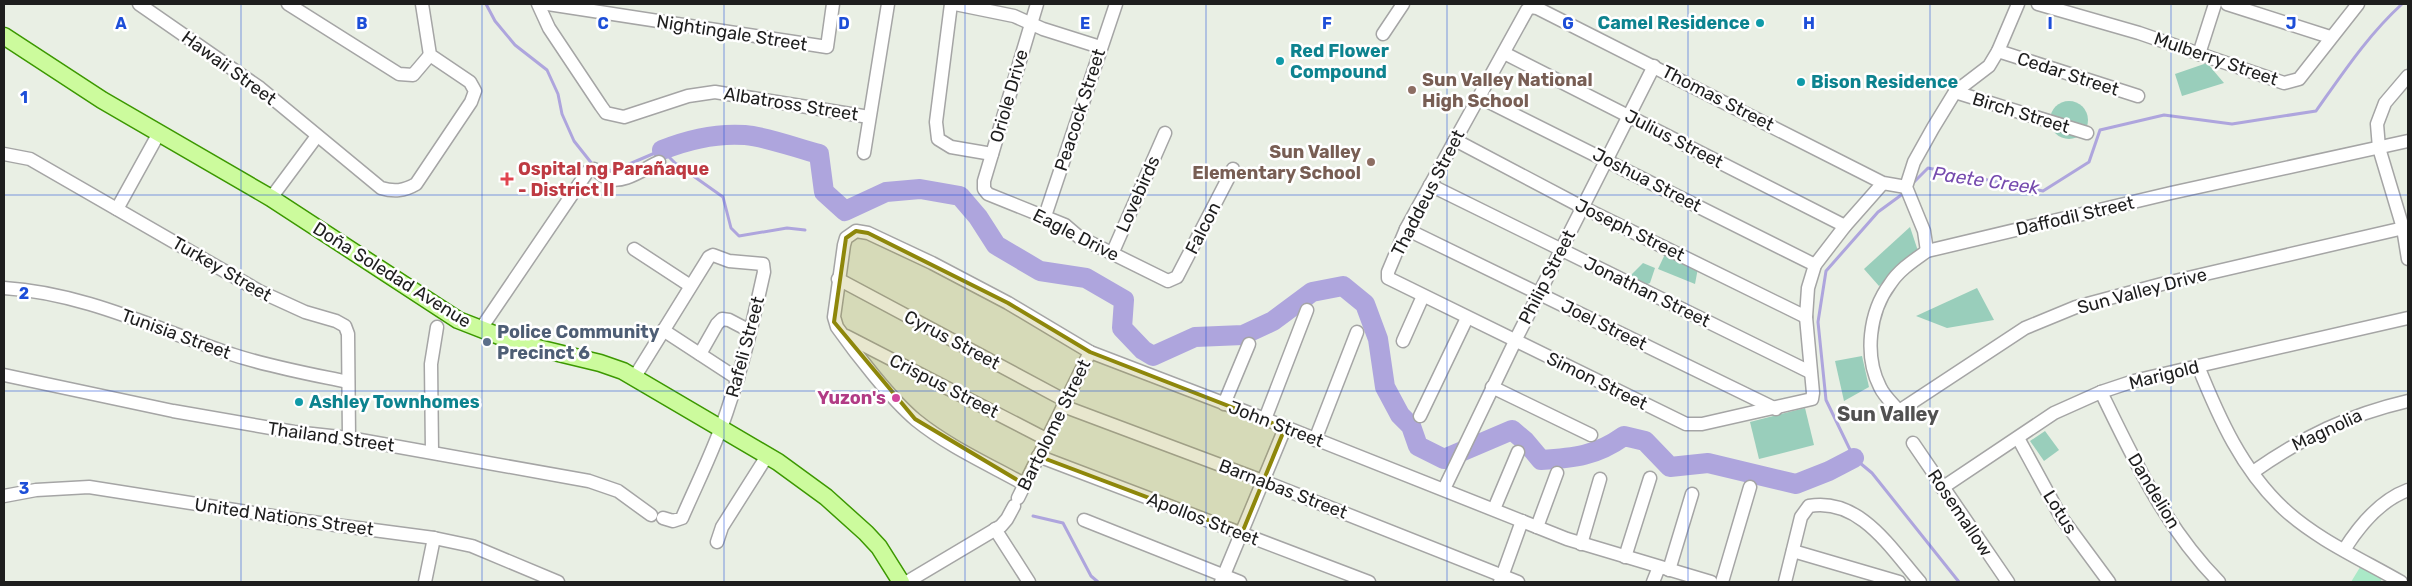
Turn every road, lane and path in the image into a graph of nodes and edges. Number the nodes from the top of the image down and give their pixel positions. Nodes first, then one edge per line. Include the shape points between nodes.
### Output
1 (139, 4) edge
2 (288, 4) edge
3 (422, 4) edge
4 (538, 4) edge
5 (548, 4) edge
6 (833, 4) edge
7 (888, 4) edge
8 (951, 4) edge
9 (955, 4) edge
10 (1037, 4) edge
11 (1116, 4) edge
12 (1403, 4) edge
13 (2018, 4) edge
14 (2038, 4) edge
15 (2215, 4) edge
16 (2227, 4) edge
17 (2358, 4) edge
18 (1531, 7) joint
19 (2068, 9) edge
20 (1031, 23) junction
21 (1383, 34) dead end
22 (4, 36) edge
23 (2330, 37) junction
24 (1100, 47) junction
25 (1998, 51) junction
26 (1504, 53) junction
27 (2199, 54) junction
28 (430, 55) junction
29 (1654, 66) junction
30 (2408, 76) edge
31 (1955, 92) junction
32 (2138, 96) dead end
33 (1479, 97) junction
34 (1629, 116) junction
35 (869, 117) junction
36 (159, 133) junction
37 (2087, 133) dead end
38 (1164, 134) dead end
39 (317, 136) junction
40 (1455, 140) junction
41 (2408, 141) edge
42 (2380, 148) junction
43 (864, 153) dead end
44 (4, 154) edge
45 (992, 154) junction
46 (1606, 159) junction
47 (659, 162) dead end
48 (1233, 169) dead end
49 (1883, 183) junction
50 (1430, 184) junction
51 (1906, 187) junction
52 (984, 189) joint
53 (271, 198) junction
54 (1582, 207) junction
55 (117, 209) junction
56 (1044, 216) junction
57 (1845, 226) junction
58 (2406, 227) edge
59 (1406, 229) junction
60 (634, 249) dead end
61 (1561, 249) junction
62 (1926, 250) junction
63 (1112, 254) junction
64 (2408, 259) edge
65 (1815, 265) junction
66 (1388, 278) joint
67 (838, 279) junction
68 (1168, 282) joint
69 (689, 285) junction
70 (4, 288) edge
71 (1539, 293) junction
72 (1423, 296) junction
73 (1307, 310) dead end
74 (1806, 317) junction
75 (1467, 318) junction
76 (2408, 318) edge
77 (437, 327) dead end
78 (480, 330) junction
79 (663, 330) junction
80 (750, 331) junction
81 (1357, 332) dead end
82 (842, 334) junction
83 (1403, 341) dead end
84 (1515, 341) junction
85 (1249, 344) dead end
86 (1090, 352) junction
87 (700, 354) junction
88 (2198, 366) junction
89 (1810, 372) junction
90 (4, 374) edge
91 (634, 378) junction
92 (738, 379) junction
93 (348, 382) junction
94 (1492, 388) junction
95 (2101, 392) junction
96 (2408, 401) edge
97 (1065, 403) junction
98 (1224, 404) junction
99 (1776, 409) junction
100 (1900, 411) joint
101 (1420, 416) dead end
102 (1265, 419) junction
103 (1285, 428) junction
104 (721, 429) junction
105 (1591, 435) dead end
106 (349, 438) junction
107 (2018, 438) junction
108 (1046, 439) junction
109 (1315, 440) junction
110 (1913, 443) dead end
111 (432, 452) junction
112 (1518, 452) dead end
113 (767, 456) junction
114 (1038, 456) junction
115 (2252, 472) junction
116 (1557, 473) dead end
117 (1650, 478) dead end
118 (1600, 479) dead end
119 (1263, 481) junction
120 (1024, 484) junction
121 (1750, 487) dead end
122 (1942, 488) junction
123 (1444, 489) junction
124 (2408, 490) edge
125 (1692, 494) dead end
126 (4, 496) edge
127 (1494, 509) junction
128 (657, 517) joint
129 (1084, 520) dead end
130 (1522, 521) junction
131 (1537, 527) junction
132 (995, 530) junction
133 (1242, 533) junction
134 (434, 538) junction
135 (717, 542) dead end
136 (1581, 544) junction
137 (2344, 550) junction
138 (1793, 551) junction
139 (1625, 557) junction
140 (1664, 568) junction
141 (1222, 579) edge
142 (1501, 579) edge
143 (425, 582) edge
144 (558, 582) edge
145 (901, 582) edge
146 (907, 582) edge
147 (1029, 582) edge
148 (1240, 582) edge
149 (1369, 582) edge
150 (1518, 582) edge
151 (1653, 582) edge
152 (1711, 582) edge
153 (1722, 582) edge
154 (1785, 582) edge
155 (1898, 582) edge
156 (1920, 582) edge
157 (2008, 582) edge
158 (2109, 582) edge
159 (2219, 582) edge
160 (2401, 582) edge

1 - 39 street, Hawaii Street via 260,88
2 - 28 street via 399,74 413,74
3 - 28 street
4 - 35 street, Albatross Street via 549,28 596,99 606,112 615,116 624,117 688,96 714,92
5 - 6 street, Nightingale Street via 827,47
7 - 35 street
8 - 45 street via 936,122 938,139 951,147
9 - 20 street via 1014,16
10 - 20 street, Oriole Drive
11 - 24 street, Peacock Street
12 - 21 street
13 - 25 street
14 - 19 street, Mulberry Street
15 - 27 street
16 - 23 street
17 - 23 street, Mulberry Street
18 - 26 street, Thaddeus Street
18 - 29 street, Thomas Street
19 - 27 street, Mulberry Street
20 - 24 street
20 - 45 street, Oriole Drive
22 - 36 main road, Doña Soledad Avenue
23 - 27 street, Mulberry Street via 2299,79 2284,83
24 - 56 street, Peacock Street
25 - 31 street via 1989,66
25 - 32 street, Cedar Street
26 - 33 street, Thaddeus Street
26 - 34 street, Julius Street
28 - 39 street, Hawaii Street via 470,82 475,91 472,102 416,184 398,191 381,188
29 - 34 street, Philip Street
29 - 49 street, Thomas Street
30 - 42 street via 2385,103 2377,124
31 - 37 street, Birch Street
31 - 51 street via 1914,162
33 - 40 street, Thaddeus Street
33 - 46 street, Joshua Street
34 - 46 street, Philip Street
34 - 57 street, Julius Street
35 - 43 street
36 - 53 main road, Doña Soledad Avenue
36 - 55 street
38 - 63 street, Lovebirds
39 - 53 street
40 - 50 street, Thaddeus Street
40 - 54 street, Joseph Street
41 - 42 street, Daffodil Street
42 - 58 street
42 - 62 street, Daffodil Street
44 - 55 street, Turkey Street via 30,159
45 - 52 street, Oriole Drive
46 - 54 street, Philip Street
46 - 65 street, Joshua Street
47 - 78 street via 616,180 594,169 588,171
48 - 68 street, Falcon via 1177,277
49 - 51 street, Thomas Street
49 - 57 street
50 - 59 street, Thaddeus Street
50 - 61 street, Jonathan Street
51 - 62 street via 1924,230
52 - 56 street, Eagle Drive via 993,197
53 - 78 main road, Doña Soledad Avenue via 438,308
54 - 61 street, Philip Street
54 - 74 street, Joseph Street
55 - 93 street, Turkey Street via 259,291 345,326 348,334
56 - 63 street, Eagle Drive
57 - 65 street
58 - 64 street
58 - 100 street, Sun Valley Drive via 2076,307 2025,328
59 - 66 street, Thaddeus Street
59 - 71 street, Joel Street
60 - 69 street
61 - 71 street, Philip Street
61 - 89 street, Jonathan Street
62 - 100 street, Daffodil Street via 1888,286 1871,331 1872,363 1880,388
63 - 68 street, Eagle Drive
65 - 74 street via 1808,288
66 - 72 street, Simon Street
67 - 82 street via 834,317
67 - 86 street, John Street via 846,238 856,231 868,233 1008,303
67 - 97 street, Cyrus Street
69 - 79 street
69 - 80 street, Rafeli Street via 711,256 763,264 764,272
70 - 93 street, Tunisia Street via 45,293 122,313 236,356
71 - 84 street, Philip Street
71 - 99 street, Joel Street
72 - 75 street, Simon Street
72 - 83 street
73 - 102 street
74 - 89 street
75 - 84 street, Simon Street
75 - 101 street
76 - 88 street, Marigold
77 - 111 street via 431,364
78 - 91 main road, Doña Soledad Avenue via 616,368
79 - 87 street
79 - 91 street
80 - 87 street via 722,319
80 - 92 street, Rafeli Street
81 - 109 street
82 - 108 street, Crispus Street
82 - 120 street via 915,419
84 - 94 street, Philip Street
84 - 99 street, Simon Street via 1686,424 1702,424
85 - 98 street
86 - 97 street, Bartolome Street
86 - 98 street, John Street
87 - 92 street
88 - 95 street, Marigold
88 - 115 street via 2214,407
89 - 99 street, Simon Street via 1813,393 1809,400
90 - 106 street, Thailand Street via 173,411
91 - 104 main road, Doña Soledad Avenue
92 - 104 street, Rafeli Street
93 - 106 street, Turkey Street
94 - 105 street
94 - 123 street, Philip Street
95 - 107 street, Marigold via 2054,413
95 - 159 street, Dandelion via 2159,507 2201,564
96 - 115 street, Magnolia via 2368,411 2325,428
97 - 108 street, Bartolome Street
97 - 119 street, Barnabas Street
98 - 102 street, John Street
102 - 103 street, John Street
103 - 109 street, John Street
103 - 119 street
104 - 113 main road, Doña Soledad Avenue
104 - 128 street, Rafeli Street via 682,518 673,521
106 - 111 street, Thailand Street
107 - 122 street, Marigold
107 - 158 street, Lotus via 2061,517
108 - 114 street, Bartolome Street
109 - 123 street, John Street
110 - 122 street, Rosemallow
111 - 128 street, Thailand Street via 597,483 618,491
112 - 127 street
113 - 135 street via 722,527
113 - 145 main road, Doña Soledad Avenue via 851,517 879,548
114 - 120 street, Bartolome Street
114 - 133 street, Apollos Street
115 - 137 street via 2284,509
116 - 131 street
117 - 139 street
118 - 136 street
119 - 133 street
119 - 142 street, Barnabas Street
120 - 132 street, Bartolome Street via 1007,519
121 - 153 street
122 - 157 street, Rosemallow
123 - 127 street, John Street
124 - 137 street via 2375,512 2357,529
125 - 140 street
126 - 134 street, United Nations Street via 36,490 89,487
127 - 130 street, John Street
129 - 141 street
130 - 131 street, John Street
130 - 142 street
131 - 136 street, John Street
132 - 146 street, Bartolome Street
132 - 147 street
133 - 141 street
133 - 149 street, Apollos Street
134 - 143 street
134 - 144 street, United Nations Street via 472,546
136 - 139 street, John Street
137 - 160 street
138 - 154 street
138 - 155 street
138 - 156 street via 1805,510 1816,505 1831,507 1856,515 1870,524
139 - 140 street, John Street
140 - 151 street
140 - 152 street, John Street
141 - 148 street
142 - 150 street, Barnabas Street

